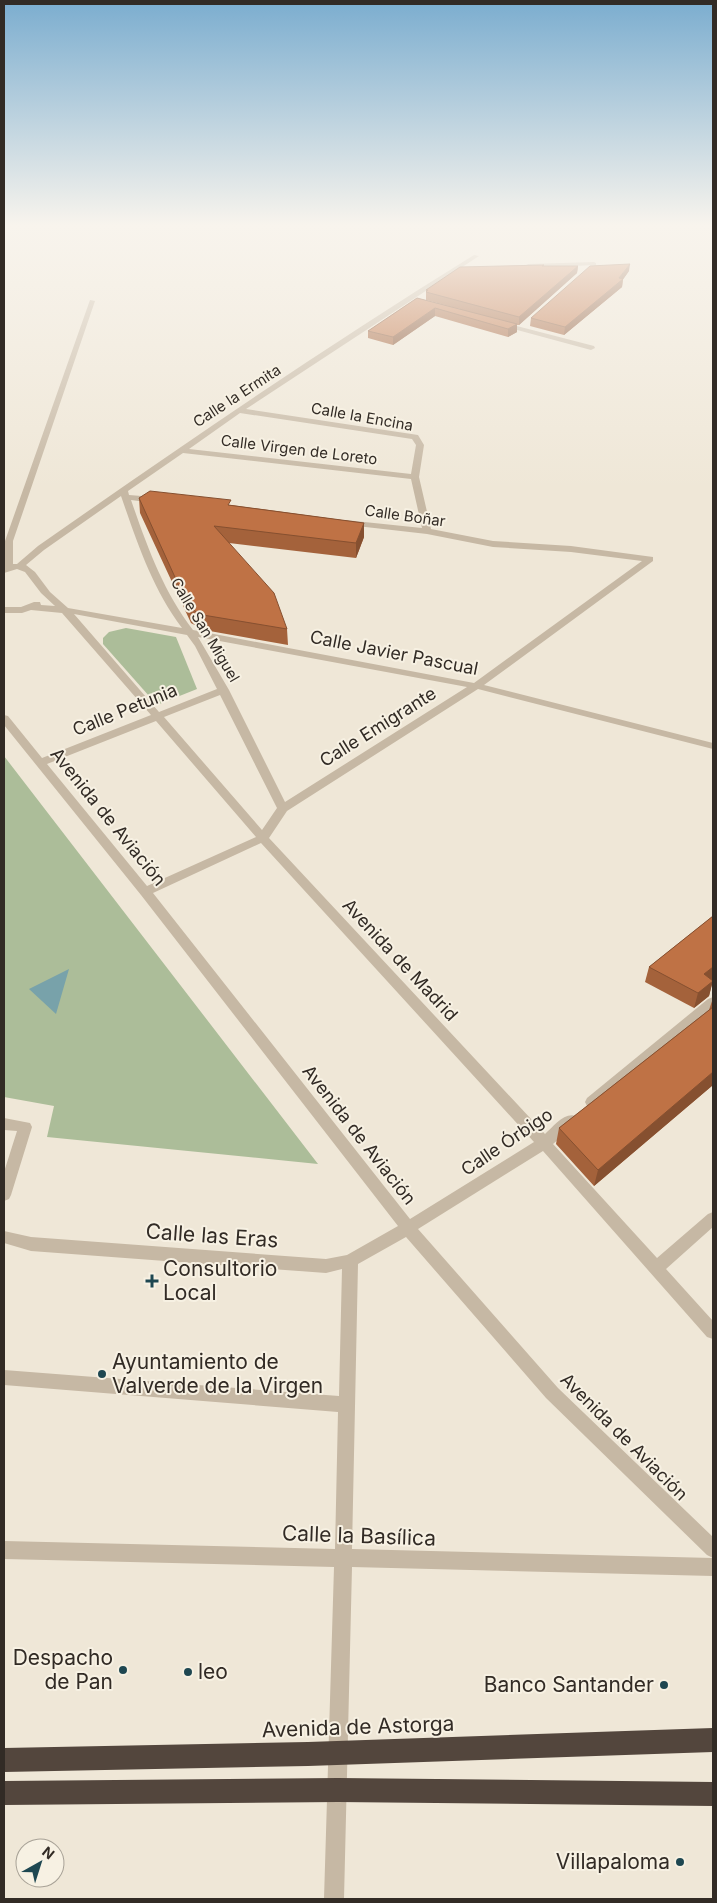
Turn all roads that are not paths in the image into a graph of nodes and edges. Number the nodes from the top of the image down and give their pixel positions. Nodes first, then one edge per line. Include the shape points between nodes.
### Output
1 (88, 312) edge
2 (388, 312) edge
3 (496, 322) edge
4 (528, 322) edge
5 (520, 329) junction
6 (591, 348) dead end
7 (239, 410) junction
8 (181, 450) junction
9 (415, 477) junction
10 (125, 493) junction
11 (165, 501) edge
12 (340, 521) edge
13 (427, 531) junction
14 (650, 559) joint
15 (19, 567) junction
16 (6, 569) edge
17 (45, 592) junction
18 (30, 607) junction
19 (4, 610) edge
20 (65, 610) junction
21 (191, 633) junction
22 (476, 686) junction
23 (224, 690) junction
24 (156, 717) junction
25 (4, 718) edge
26 (711, 742) edge
27 (40, 763) junction
28 (283, 808) junction
29 (263, 838) junction
30 (144, 892) junction
31 (713, 1002) edge
32 (4, 1124) edge
33 (544, 1143) junction
34 (4, 1196) edge
35 (713, 1218) edge
36 (408, 1228) junction
37 (4, 1238) edge
38 (350, 1261) junction
39 (656, 1268) junction
40 (713, 1332) edge
41 (4, 1377) edge
42 (348, 1405) junction
43 (713, 1549) edge
44 (4, 1550) edge
45 (342, 1558) junction
46 (713, 1567) edge
47 (713, 1740) edge
48 (338, 1753) junction
49 (4, 1760) edge
50 (338, 1790) junction
51 (4, 1793) edge
52 (713, 1794) edge
53 (334, 1899) edge

1 - 16 street via 9,541
2 - 7 street, Calle la Ermita
3 - 5 street
4 - 5 street
5 - 6 street
7 - 8 street, Calle la Ermita
7 - 9 street, Calle la Encina via 414,438 420,445
8 - 9 street, Calle Virgen de Loreto
8 - 10 street, Calle la Ermita
9 - 13 street, Calle la Encina
10 - 11 street
10 - 15 street, Calle la Ermita via 40,548
10 - 21 street, Calle San Miguel via 150,563 176,614
12 - 13 street, Calle Boñar
13 - 14 street, Calle Boñar via 493,544
14 - 22 street, Calle Emigrante
15 - 16 street
15 - 17 street via 29,570
17 - 18 street via 42,599
17 - 20 street
18 - 19 street, Calle Javier Pascual
18 - 20 street, Calle Javier Pascual
20 - 21 street, Calle Javier Pascual
20 - 24 street, Avenida de Madrid
21 - 22 street, Calle Javier Pascual
21 - 23 street, Calle San Miguel
22 - 26 street, Calle Javier Pascual
22 - 28 street, Calle Emigrante
23 - 24 street, Calle Petunia
23 - 28 street, Calle San Miguel
24 - 27 street, Calle Petunia
24 - 29 street, Avenida de Madrid
25 - 27 street, Avenida de Aviación
27 - 30 street, Avenida de Aviación
28 - 29 street, Calle Emigrante
29 - 30 street
29 - 33 street, Avenida de Madrid
30 - 36 street, Avenida de Aviación
31 - 33 street, Calle Órbigo
32 - 34 street via 25,1127
33 - 36 street, Calle Órbigo
33 - 39 street, Avenida de Madrid
35 - 39 street
36 - 38 street, Calle las Eras
36 - 43 street, Avenida de Aviación via 552,1393
37 - 38 street, Calle las Eras via 31,1244 326,1266
38 - 42 street
39 - 40 street, Avenida de Madrid
41 - 42 street
42 - 45 street
44 - 45 street, Calle la Basílica
45 - 46 street, Calle la Basílica
45 - 48 street
47 - 48 highway, Avenida de Astorga
48 - 49 highway, Avenida de Astorga
48 - 50 street
50 - 51 highway
50 - 52 highway
50 - 53 street

